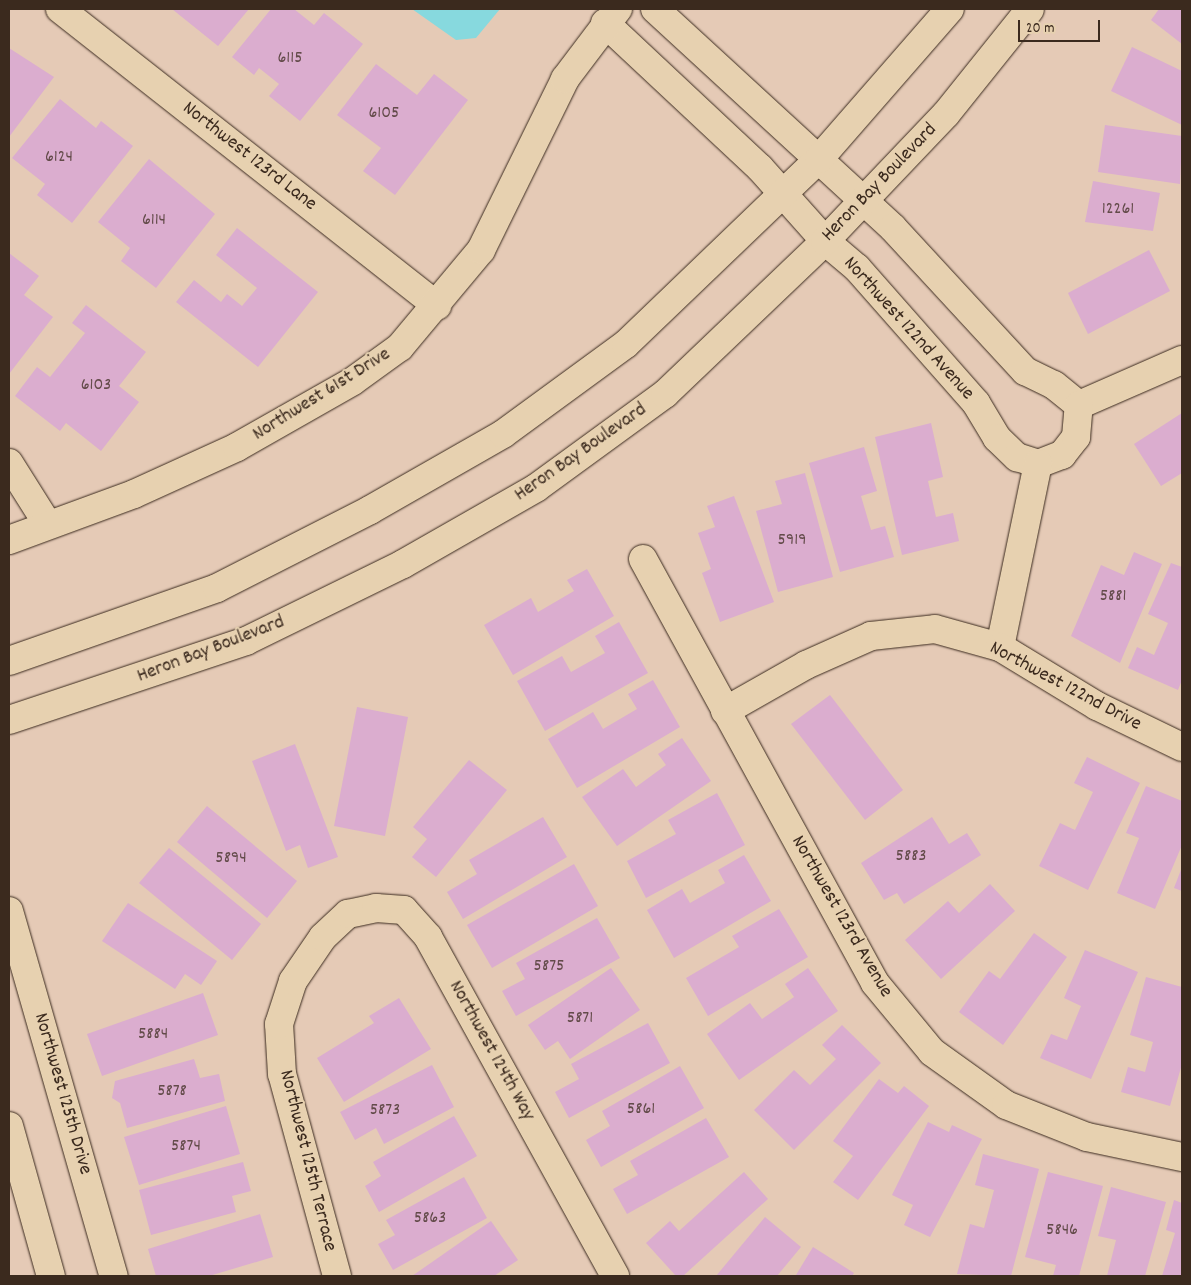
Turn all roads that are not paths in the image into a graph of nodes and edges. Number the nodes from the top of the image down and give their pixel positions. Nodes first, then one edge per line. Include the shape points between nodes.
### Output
1 (60, 9) edge
2 (655, 9) edge
3 (950, 9) edge
4 (1030, 9) edge
5 (611, 16) edge
6 (819, 159) junction
7 (784, 193) junction
8 (864, 200) junction
9 (825, 241) junction
10 (437, 306) junction
11 (1182, 360) edge
12 (1079, 405) junction
13 (9, 463) edge
14 (1038, 464) junction
15 (48, 525) junction
16 (9, 540) edge
17 (643, 559) dead end
18 (1000, 647) junction
19 (9, 661) edge
20 (726, 711) junction
21 (9, 720) edge
22 (1182, 747) edge
23 (9, 911) edge
24 (323, 937) joint
25 (9, 1126) edge
26 (1182, 1156) edge
27 (52, 1276) edge
28 (114, 1276) edge
29 (337, 1276) edge
30 (615, 1276) edge

1 - 10 street, Northwest 123rd Lane
2 - 6 street
3 - 6 street
4 - 8 street, Heron Bay Boulevard via 946,114
5 - 7 street, Northwest 122nd Avenue
5 - 10 street, Northwest 61st Drive via 565,78 481,250
6 - 7 street
6 - 8 street
7 - 9 street, Northwest 122nd Avenue
7 - 19 street via 626,344 503,434 370,510 217,588
8 - 9 street, Heron Bay Boulevard
8 - 12 street via 1025,371 1054,385
9 - 14 street, Northwest 122nd Avenue via 857,268 976,403 997,438 1017,457
9 - 21 street, Heron Bay Boulevard via 665,394 536,488 403,564 246,641
10 - 15 street, Northwest 61st Drive via 400,347 353,381 237,447 134,494
11 - 12 street
12 - 14 street via 1076,437 1062,456
13 - 15 street
14 - 18 street
15 - 16 street, Northwest 61st Drive
17 - 20 street, Northwest 123rd Avenue
18 - 20 street, Northwest 122nd Drive via 935,630 871,636 806,665
18 - 22 street, Northwest 122nd Drive via 1096,706
20 - 26 street, Northwest 123rd Avenue via 875,982 932,1052 1006,1105 1087,1137
23 - 28 street, Northwest 125th Drive
24 - 29 street, Northwest 125th Terrace via 293,981 279,1024 282,1074
24 - 30 street, Northwest 124th Way via 348,914 376,908 404,910 428,937
25 - 27 street

